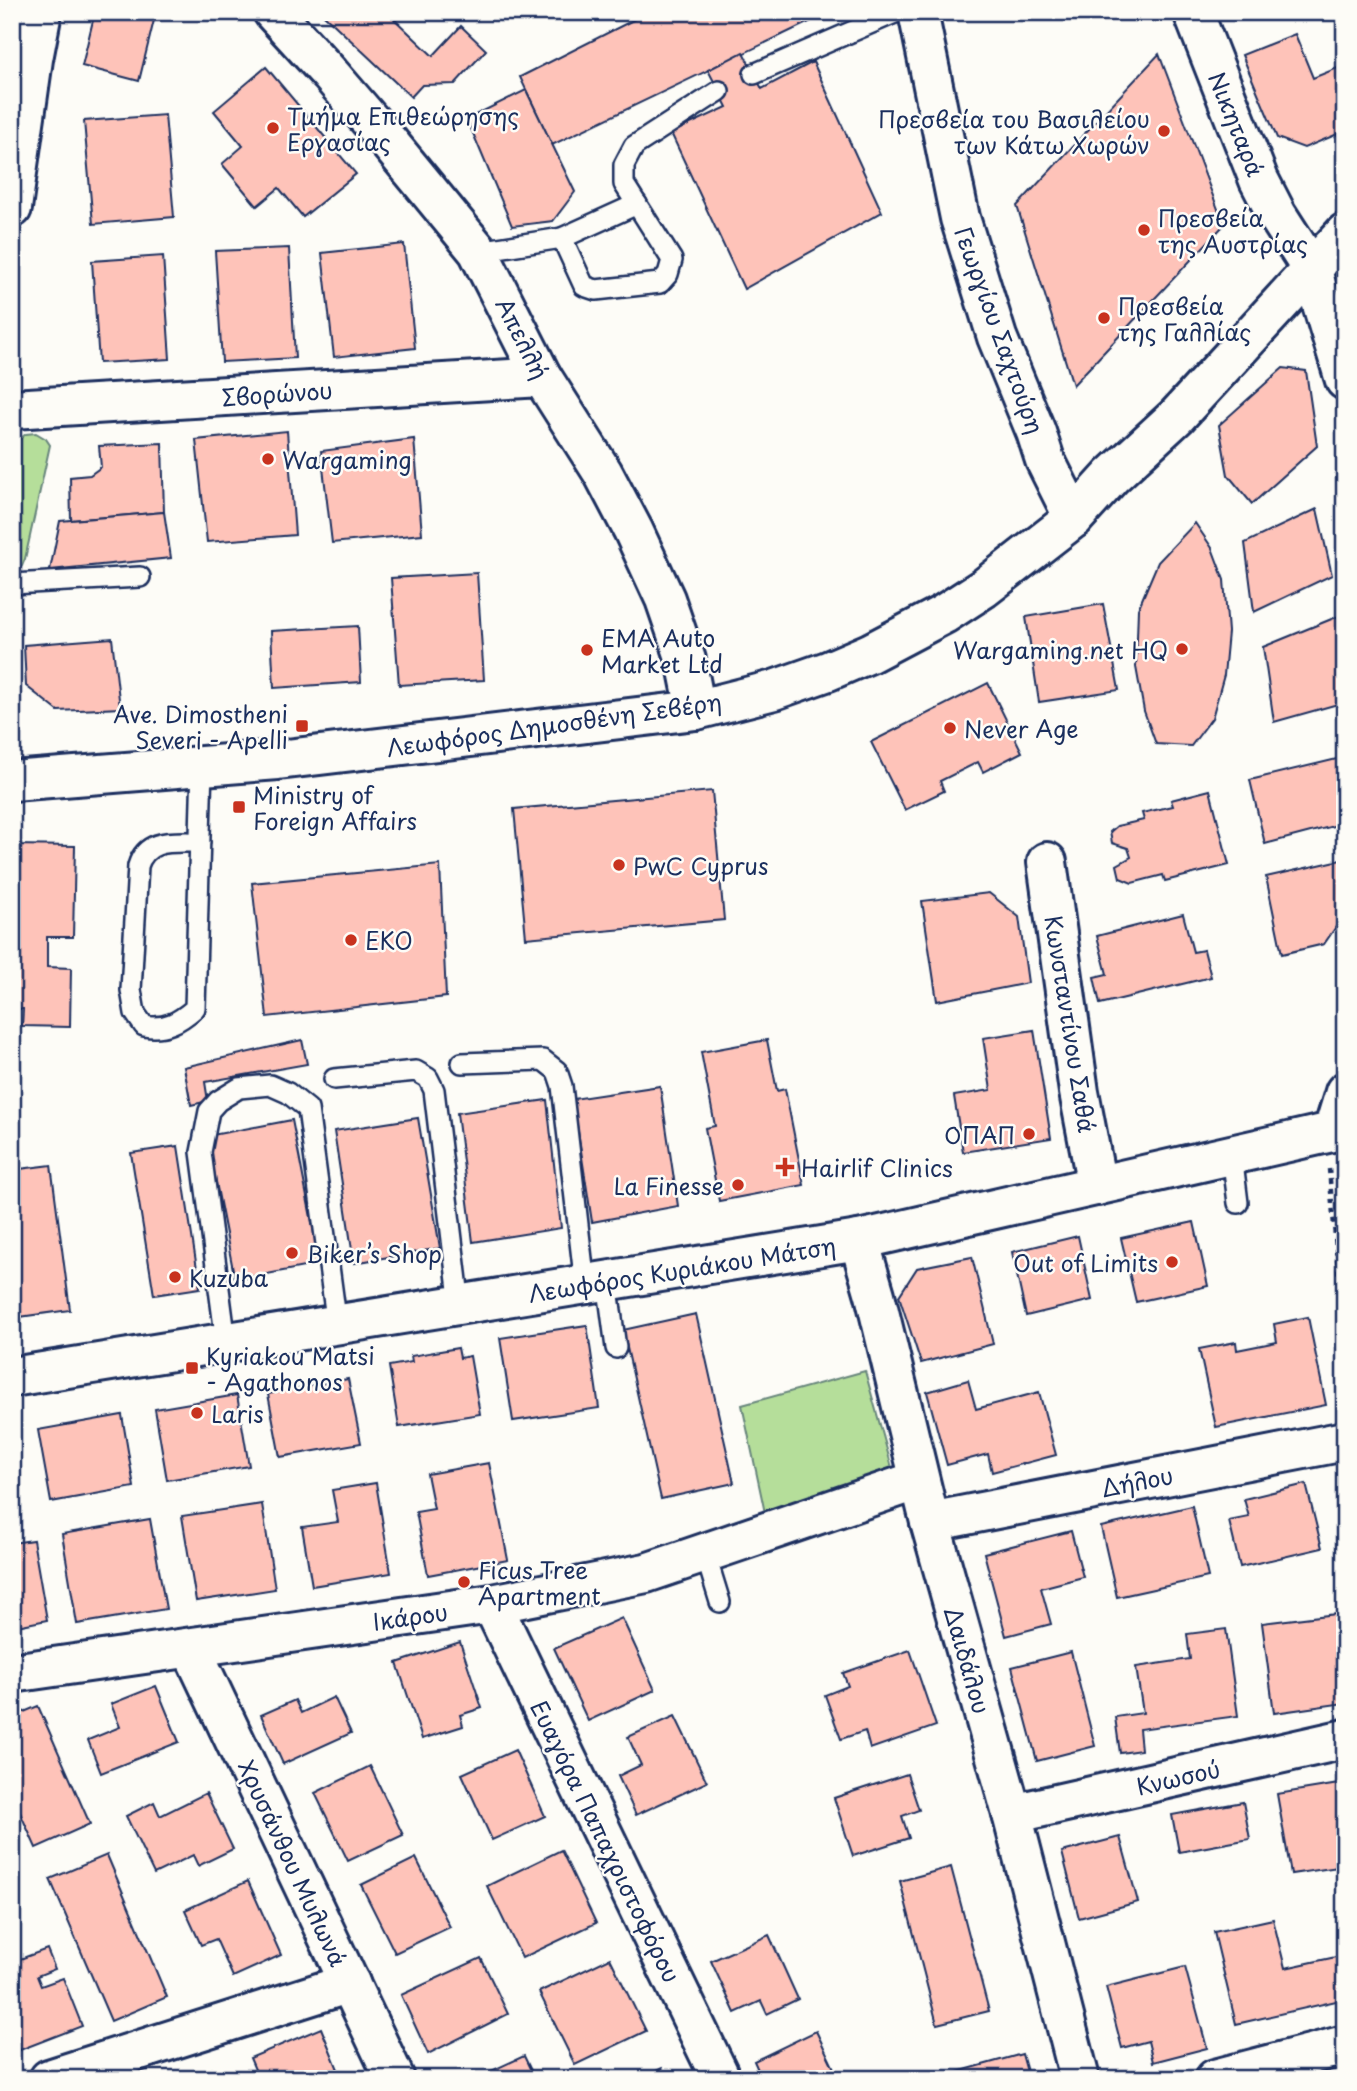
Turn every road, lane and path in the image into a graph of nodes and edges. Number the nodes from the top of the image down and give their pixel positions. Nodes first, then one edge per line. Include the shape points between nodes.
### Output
1 (42, 12) edge
2 (273, 12) edge
3 (897, 12) edge
4 (919, 12) edge
5 (1194, 12) edge
6 (754, 74) dead end
7 (719, 91) dead end
8 (637, 204) junction
9 (12, 208) edge
10 (1345, 233) edge
11 (562, 237) junction
12 (478, 251) junction
13 (1311, 268) junction
14 (542, 377) junction
15 (1345, 380) edge
16 (12, 409) edge
17 (1074, 517) junction
18 (140, 577) dead end
19 (12, 584) edge
20 (696, 710) junction
21 (202, 766) junction
22 (12, 781) edge
23 (200, 842) junction
24 (1046, 862) dead end
25 (462, 1063) dead end
26 (334, 1079) dead end
27 (1345, 1092) edge
28 (1339, 1130) edge
29 (1232, 1154) junction
30 (1329, 1169) dead end
31 (1097, 1186) junction
32 (1238, 1203) dead end
33 (859, 1240) junction
34 (596, 1283) junction
35 (460, 1306) junction
36 (337, 1326) junction
37 (226, 1342) junction
38 (616, 1348) dead end
39 (1345, 1349) edge
40 (12, 1377) edge
41 (1345, 1441) edge
42 (919, 1480) junction
43 (930, 1522) junction
44 (705, 1553) junction
45 (720, 1602) dead end
46 (492, 1604) junction
47 (191, 1648) junction
48 (12, 1673) edge
49 (1345, 1739) edge
50 (1012, 1814) junction
51 (350, 1983) junction
52 (1345, 2045) edge
53 (49, 2079) edge
54 (395, 2079) edge
55 (721, 2079) edge
56 (1080, 2079) edge
57 (1214, 2079) edge

1 - 9 street
2 - 12 street, Απελλή via 378,129
3 - 6 lane
4 - 17 street, Γεωργίου Σαχτούρη via 960,218 997,337 1045,460
5 - 13 street, Νικηταρά via 1259,180
7 - 8 lane via 634,146 624,165 624,184
8 - 11 lane
8 - 11 lane via 672,261 660,283 596,290 584,286
10 - 13 street, Λεωφόρος Δημοσθένη Σεβέρη
11 - 12 lane
12 - 14 street, Απελλή
13 - 15 street, Νικηταρά
13 - 17 street, Λεωφόρος Δημοσθένη Σεβέρη via 1177,416
14 - 16 street, Σβορώνου
14 - 20 street, Απελλή via 633,530 664,599
17 - 20 street, Λεωφόρος Δημοσθένη Σεβέρη via 984,588 880,648 774,690
18 - 19 lane
20 - 21 street, Λεωφόρος Δημοσθένη Σεβέρη
21 - 22 street, Λεωφόρος Δημοσθένη Σεβέρη
21 - 23 lane
23 - 23 lane via 195,1008 180,1021 158,1029 144,1026 135,1013 131,990 141,853 153,845
24 - 31 street, Κωνσταντίνου Σαθά
25 - 34 lane via 543,1060 557,1071
26 - 35 lane via 416,1071 428,1079 434,1090
27 - 28 street
28 - 29 street, Λεωφόρος Κυριάκου Μάτση
29 - 31 street, Λεωφόρος Κυριάκου Μάτση
29 - 32 lane
30 - 39 path
31 - 33 street, Λεωφόρος Κυριάκου Μάτση
33 - 34 street, Λεωφόρος Κυριάκου Μάτση
33 - 42 street, Δαιδάλου
34 - 35 street, Λεωφόρος Κυριάκου Μάτση
34 - 38 lane
35 - 36 street, Λεωφόρος Κυριάκου Μάτση
36 - 37 street, Λεωφόρος Κυριάκου Μάτση
36 - 37 lane via 308,1109 270,1085 239,1088 209,1111 201,1153
37 - 40 street, Λεωφόρος Κυριάκου Μάτση
41 - 43 street, Δήλου
42 - 43 street, Δαιδάλου
42 - 44 street, Ικάρου
43 - 50 street, Δαιδάλου
44 - 45 lane
44 - 46 street, Ικάρου via 646,1573
46 - 47 street, Ικάρου
46 - 55 street, Ευαγόρα Παπαχριστοφόρου
47 - 48 street, Ικάρου
47 - 51 street, Χρυσάνθου Μυλωνά
49 - 50 street, Κνωσού
50 - 56 street, Δαιδάλου
51 - 53 street
51 - 54 street, Χρυσάνθου Μυλωνά
52 - 57 street

